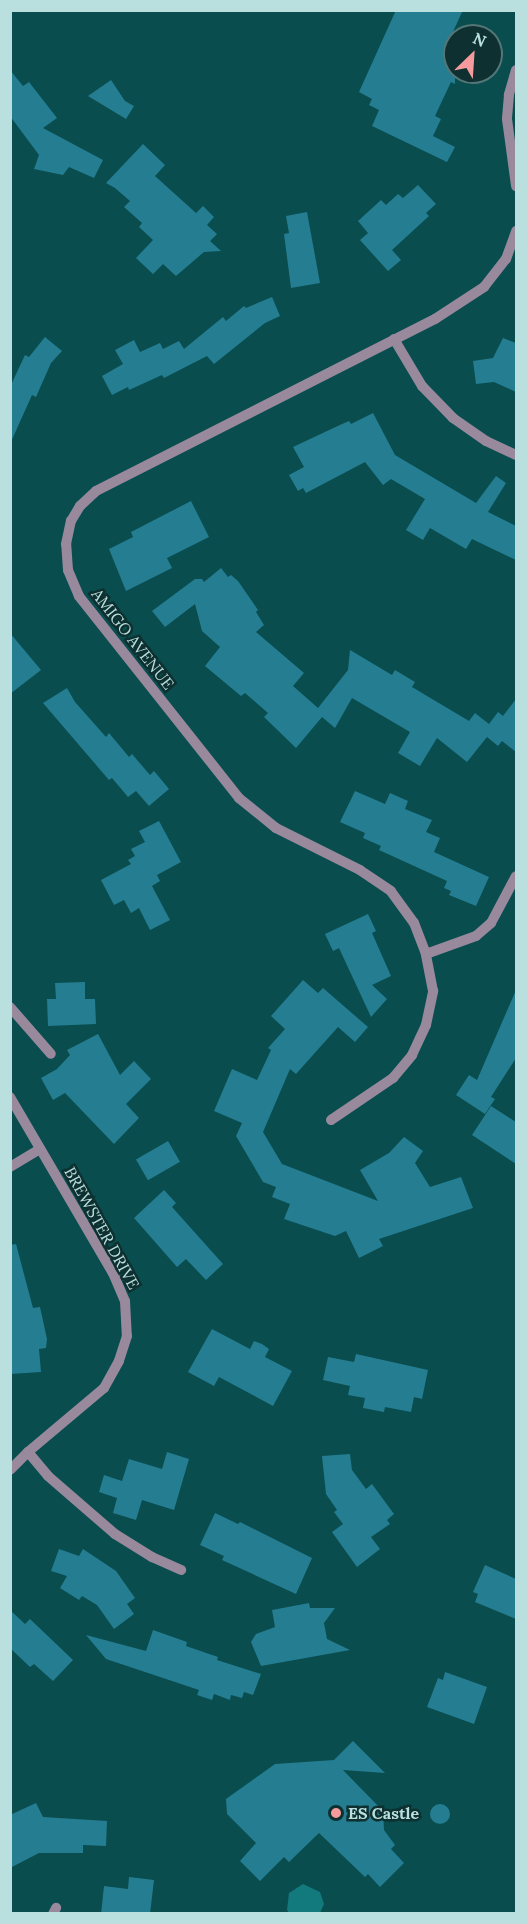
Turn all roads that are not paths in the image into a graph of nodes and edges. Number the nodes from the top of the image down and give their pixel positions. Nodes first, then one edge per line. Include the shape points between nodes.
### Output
1 (515, 76) edge
2 (516, 186) edge
3 (516, 231) edge
4 (394, 339) junction
5 (516, 456) edge
6 (516, 876) edge
7 (426, 954) junction
8 (10, 1007) edge
9 (51, 1054) dead end
10 (10, 1097) edge
11 (331, 1120) dead end
12 (40, 1149) junction
13 (10, 1167) edge
14 (28, 1452) junction
15 (10, 1470) edge
16 (182, 1570) dead end

1 - 2 street via 507,119
3 - 4 street, AMIGO AVENUE via 506,259 484,287 435,319
4 - 5 street via 422,386 453,418
4 - 7 street, AMIGO AVENUE via 96,491 71,520 66,544 68,570 79,596 239,798 276,828 360,870 391,891 414,923
6 - 7 street via 491,924 476,936
7 - 11 street, AMIGO AVENUE via 433,991 426,1025 412,1055 393,1078
8 - 9 street
10 - 12 street, BREWSTER DRIVE
12 - 13 street
12 - 14 street, BREWSTER DRIVE via 113,1273 125,1301 127,1336 104,1388
14 - 15 street, BREWSTER DRIVE
14 - 16 street via 48,1476 115,1534

